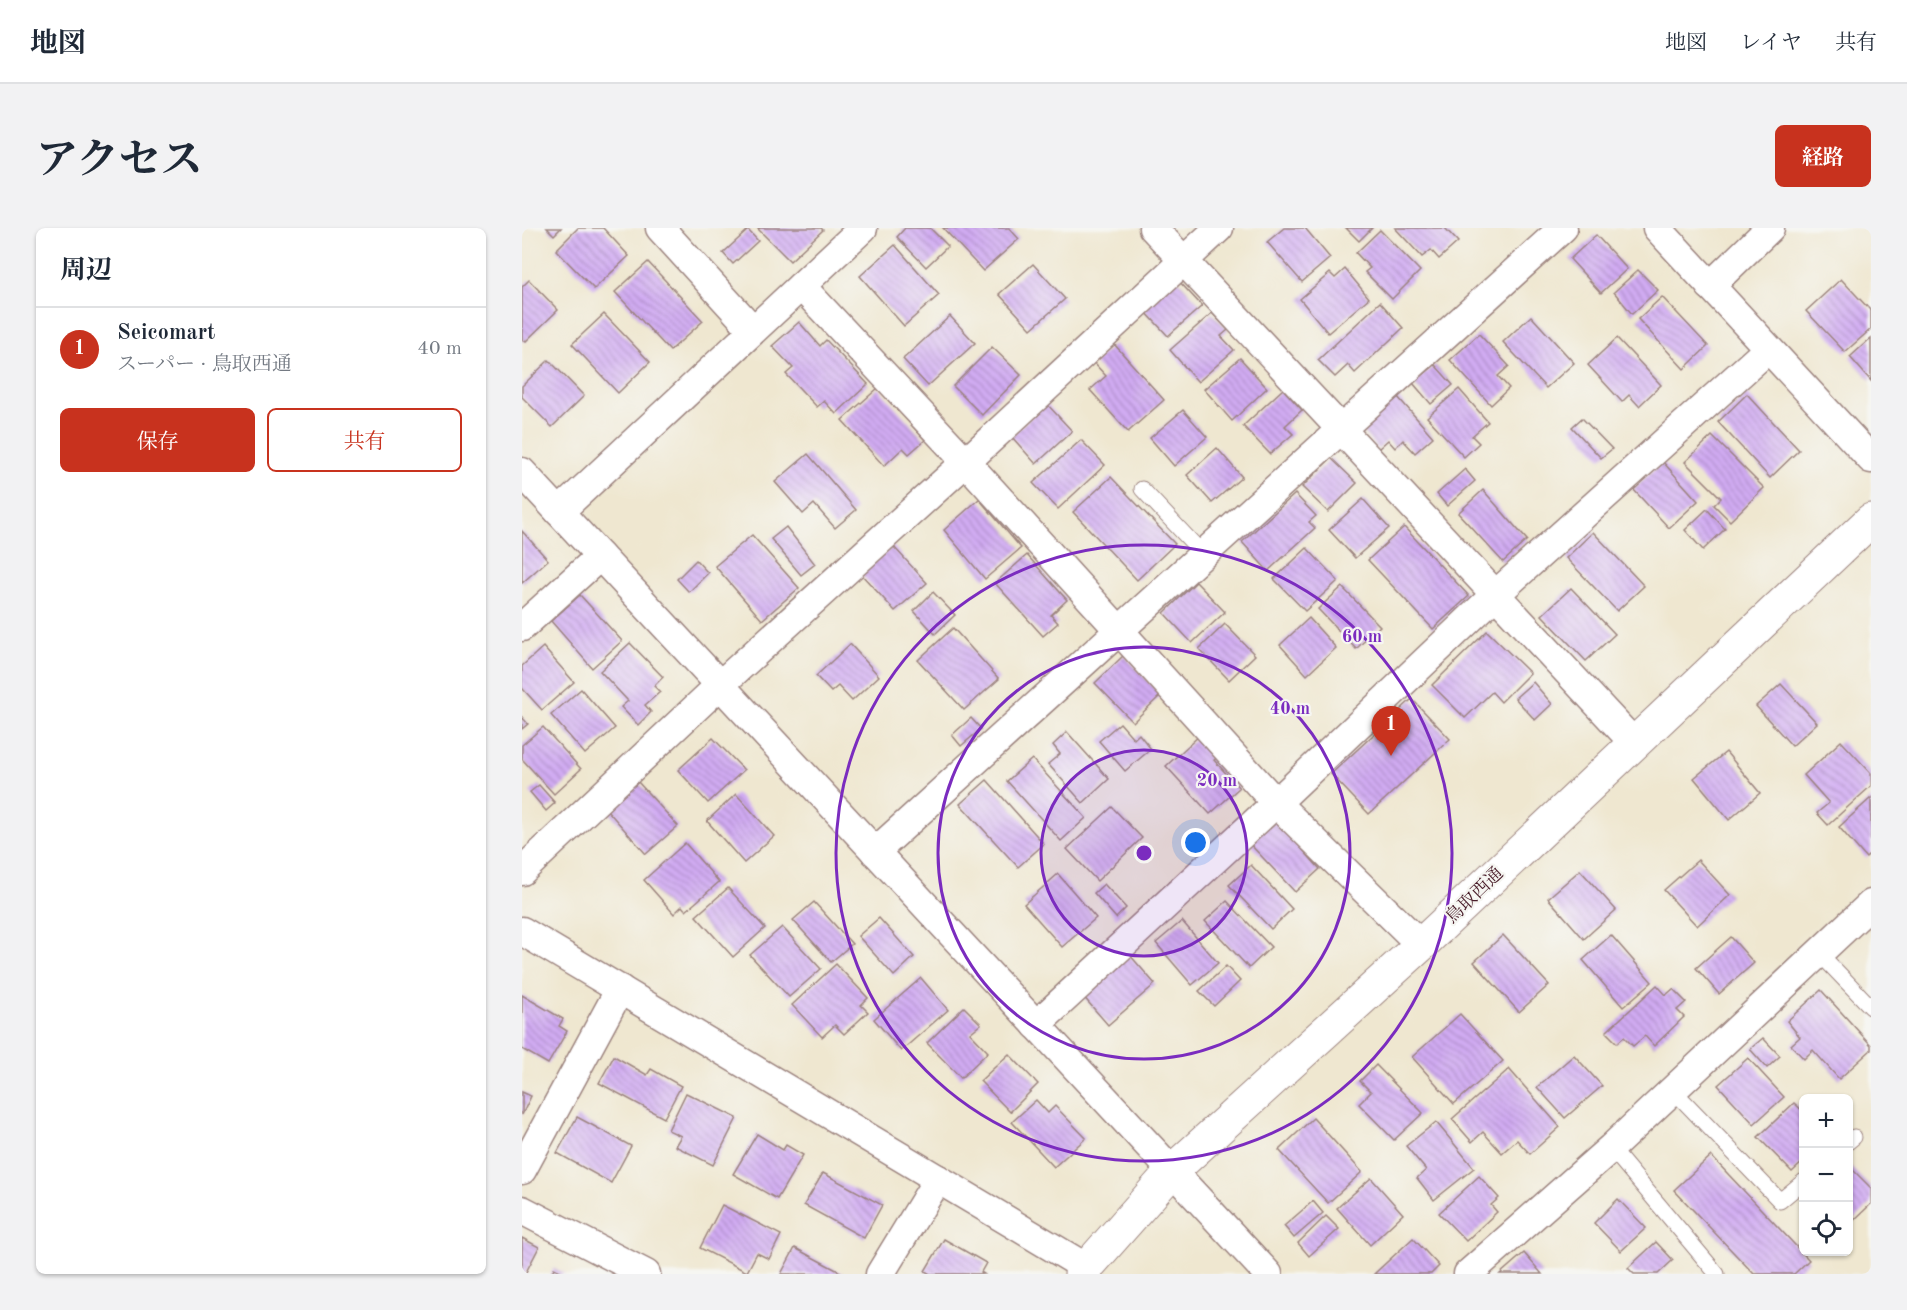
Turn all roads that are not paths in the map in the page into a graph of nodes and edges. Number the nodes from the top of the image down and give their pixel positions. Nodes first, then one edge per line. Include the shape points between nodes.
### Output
1 (660, 228) edge
2 (863, 228) edge
3 (1153, 228) edge
4 (1219, 228) edge
5 (1563, 228) edge
6 (1657, 228) edge
7 (1770, 228) edge
8 (1184, 261) junction
9 (801, 286) junction
10 (1710, 286) junction
11 (753, 330) junction
12 (1768, 349) junction
13 (1341, 429) junction
14 (1871, 459) edge
15 (966, 462) junction
16 (522, 472) edge
17 (1142, 489) dead end
18 (559, 512) junction
19 (1871, 520) edge
20 (1203, 554) junction
21 (600, 556) junction
22 (1495, 596) junction
23 (522, 627) edge
24 (1120, 630) junction
25 (720, 685) junction
26 (1634, 743) junction
27 (1276, 803) junction
28 (875, 852) junction
29 (522, 871) edge
30 (1871, 904) edge
31 (522, 931) edge
32 (1421, 945) junction
33 (1819, 953) junction
34 (620, 989) junction
35 (1871, 1006) edge
36 (1036, 1025) junction
37 (1673, 1090) junction
38 (1611, 1148) junction
39 (522, 1170) edge
40 (1172, 1171) junction
41 (938, 1179) junction
42 (1799, 1184) edge
43 (522, 1210) edge
44 (1084, 1271) edge
45 (646, 1274) edge
46 (880, 1274) edge
47 (1268, 1274) edge
48 (1468, 1274) edge
49 (1717, 1274) edge

1 - 11 street
2 - 9 street
3 - 8 street
4 - 8 street
5 - 13 street
6 - 10 street
7 - 10 street
8 - 13 street
8 - 15 street
9 - 11 street
9 - 15 street
10 - 12 street
11 - 18 street
12 - 14 street
12 - 22 street
13 - 20 street
13 - 22 street
15 - 24 street
15 - 25 street
16 - 18 street
17 - 20 lane
18 - 21 street
19 - 26 street, 鳥取西通
20 - 24 street
21 - 23 street
21 - 25 street
22 - 26 street
22 - 27 street
24 - 27 street
24 - 28 street
25 - 28 street
25 - 29 street
26 - 32 street, 鳥取西通
27 - 32 street
27 - 36 street
28 - 36 street
30 - 33 street
31 - 34 street
32 - 40 street, 鳥取西通
33 - 35 lane
33 - 37 street
34 - 39 street
34 - 41 street
36 - 40 street
37 - 38 street
37 - 42 lane via 1780,1201
38 - 48 street
38 - 49 lane
40 - 44 street, 鳥取西通
40 - 47 street
41 - 44 street
41 - 46 street
43 - 45 street

